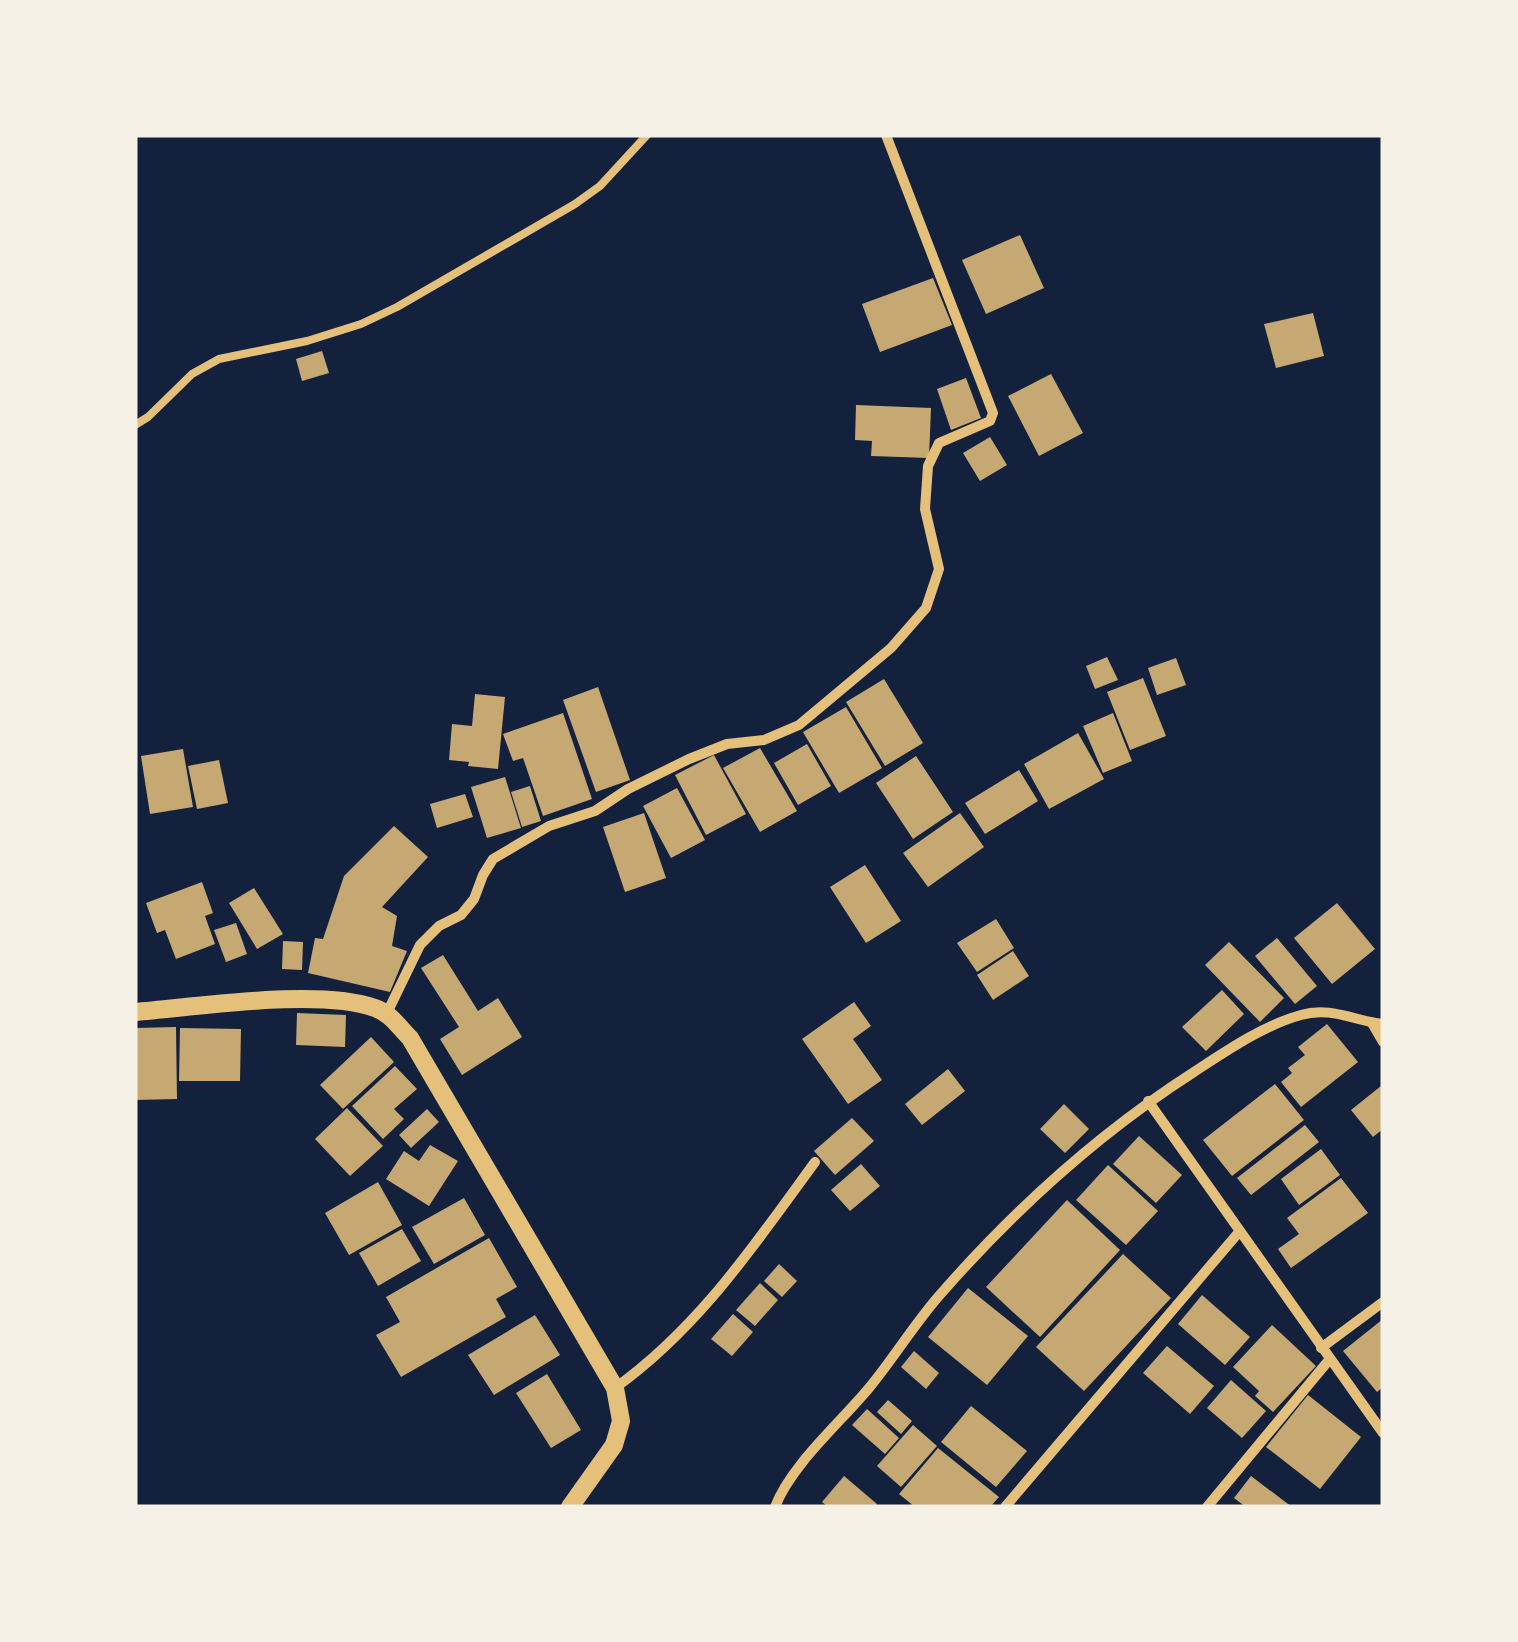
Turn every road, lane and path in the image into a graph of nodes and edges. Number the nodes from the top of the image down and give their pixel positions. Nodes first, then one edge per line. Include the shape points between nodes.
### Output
1 (647, 135) edge
2 (886, 135) edge
3 (135, 424) edge
4 (135, 1012) edge
5 (387, 1013) junction
6 (1378, 1023) edge
7 (1383, 1042) edge
8 (1148, 1101) junction
9 (815, 1162) dead end
10 (1239, 1232) junction
11 (1383, 1302) edge
12 (1321, 1348) junction
13 (1329, 1360) junction
14 (615, 1388) junction
15 (1383, 1433) edge
16 (570, 1507) edge
17 (775, 1507) edge
18 (1005, 1507) edge
19 (1207, 1507) edge

1 - 3 lane via 575,204 397,307 338,332 219,359
2 - 5 street via 993,413 990,421 939,443 928,466 925,509 939,569 926,608 869,670 799,725 688,759 494,860 461,914 420,945
4 - 5 street via 320,1000
5 - 14 street via 410,1038
6 - 7 street
6 - 8 street via 1301,1014 1224,1052
8 - 10 street
8 - 17 street via 970,1262
9 - 14 street via 732,1276 656,1358
10 - 12 street
10 - 18 street
11 - 12 street
12 - 13 street
13 - 15 street
13 - 19 street
14 - 16 street via 621,1421 614,1445

